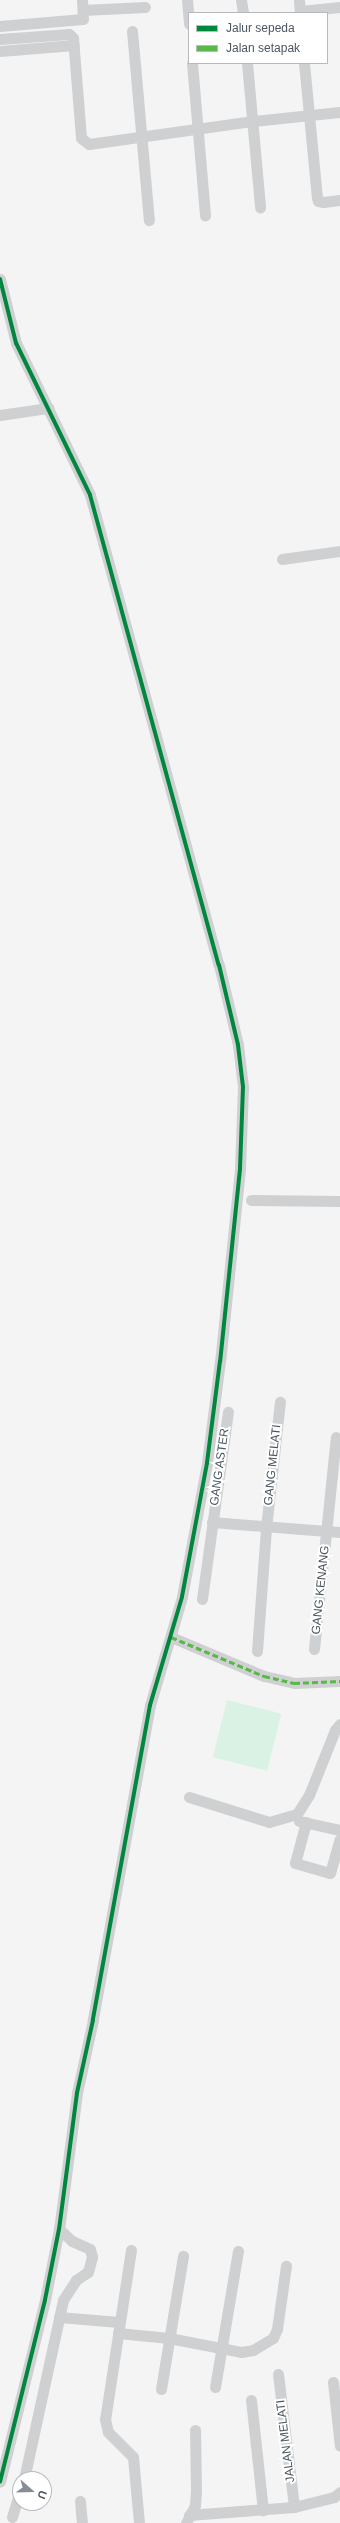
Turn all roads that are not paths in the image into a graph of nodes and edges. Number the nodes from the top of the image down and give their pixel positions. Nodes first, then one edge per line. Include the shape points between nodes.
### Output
1 (187, 0) edge
2 (241, 0) edge
3 (299, 0) edge
4 (83, 5) edge
5 (340, 7) edge
6 (145, 8) dead end
7 (188, 12) edge
8 (242, 12) edge
9 (300, 12) edge
10 (0, 26) edge
11 (132, 31) dead end
12 (0, 39) edge
13 (74, 45) junction
14 (0, 51) edge
15 (192, 64) edge
16 (247, 64) edge
17 (304, 64) edge
18 (340, 112) edge
19 (309, 117) junction
20 (253, 122) junction
21 (198, 129) junction
22 (140, 137) junction
23 (340, 200) edge
24 (260, 207) dead end
25 (205, 215) dead end
26 (150, 220) dead end
27 (0, 279) edge
28 (48, 408) junction
29 (0, 415) edge
30 (340, 551) edge
31 (282, 559) dead end
32 (251, 1200) dead end
33 (340, 1201) edge
34 (280, 1402) dead end
35 (228, 1412) dead end
36 (336, 1437) dead end
37 (336, 1479) edge
38 (212, 1522) junction
39 (266, 1528) junction
40 (327, 1531) junction
41 (340, 1532) edge
42 (202, 1599) dead end
43 (171, 1637) junction
44 (314, 1649) dead end
45 (257, 1651) dead end
46 (340, 1681) edge
47 (340, 1724) edge
48 (189, 1798) dead end
49 (287, 1818) junction
50 (306, 1822) junction
51 (340, 1830) edge
52 (340, 1839) edge
53 (59, 2229) junction
54 (131, 2250) dead end
55 (238, 2251) dead end
56 (183, 2256) dead end
57 (286, 2266) dead end
58 (59, 2317) junction
59 (119, 2328) junction
60 (169, 2338) junction
61 (222, 2348) junction
62 (278, 2374) dead end
63 (333, 2382) dead end
64 (215, 2387) dead end
65 (161, 2390) dead end
66 (251, 2400) dead end
67 (195, 2430) dead end
68 (340, 2446) edge
69 (26, 2471) edge
70 (0, 2482) edge
71 (340, 2492) edge
72 (80, 2501) dead end
73 (294, 2507) junction
74 (263, 2510) junction
75 (14, 2511) edge
76 (12, 2517) dead end
77 (188, 2519) edge
78 (82, 2523) edge
79 (139, 2523) edge

1 - 7 street
2 - 8 street
3 - 9 street
4 - 6 street
4 - 10 street via 83,19
5 - 9 street
11 - 22 street
12 - 13 street via 69,34
13 - 14 street
13 - 22 street via 82,140 94,144
15 - 21 street
16 - 20 street
17 - 19 street
18 - 19 street
19 - 20 street
19 - 23 street via 318,201
20 - 21 street
20 - 24 street
21 - 22 street
21 - 25 street
22 - 26 street
27 - 28 street via 16,343
28 - 29 street
28 - 43 street via 90,495 220,965 238,1045 243,1087 240,1169 212,1424 182,1597
30 - 31 street
32 - 33 street
34 - 39 street, GANG MELATI
35 - 38 street, GANG ASTER
36 - 37 street, GANG KENANG
37 - 40 street, GANG KENANG
38 - 39 street
38 - 42 street, GANG ASTER
39 - 40 street
39 - 45 street, GANG MELATI
40 - 41 street
40 - 44 street, GANG KENANG
43 - 46 street via 264,1676 294,1683 330,1684
43 - 53 street via 150,1705 95,2012 84,2053
47 - 49 street via 335,1730 309,1795 297,1814
48 - 49 street via 269,1822
49 - 50 street
50 - 51 street
50 - 52 street via 294,1863 330,1873
53 - 58 street via 72,2241 90,2249 92,2257 88,2272 76,2280 63,2300
53 - 70 street via 45,2300
54 - 59 street
55 - 61 street
56 - 60 street
57 - 61 street via 277,2329 272,2338 253,2350 242,2352
58 - 59 street
58 - 69 street
59 - 60 street
59 - 79 street via 105,2419 108,2432 133,2457
60 - 61 street
60 - 65 street
61 - 64 street
62 - 73 street, JALAN MELATI
63 - 68 street
66 - 74 street
67 - 77 street via 195,2505
71 - 73 street via 334,2497
72 - 78 street
73 - 74 street
74 - 77 street
75 - 76 street

